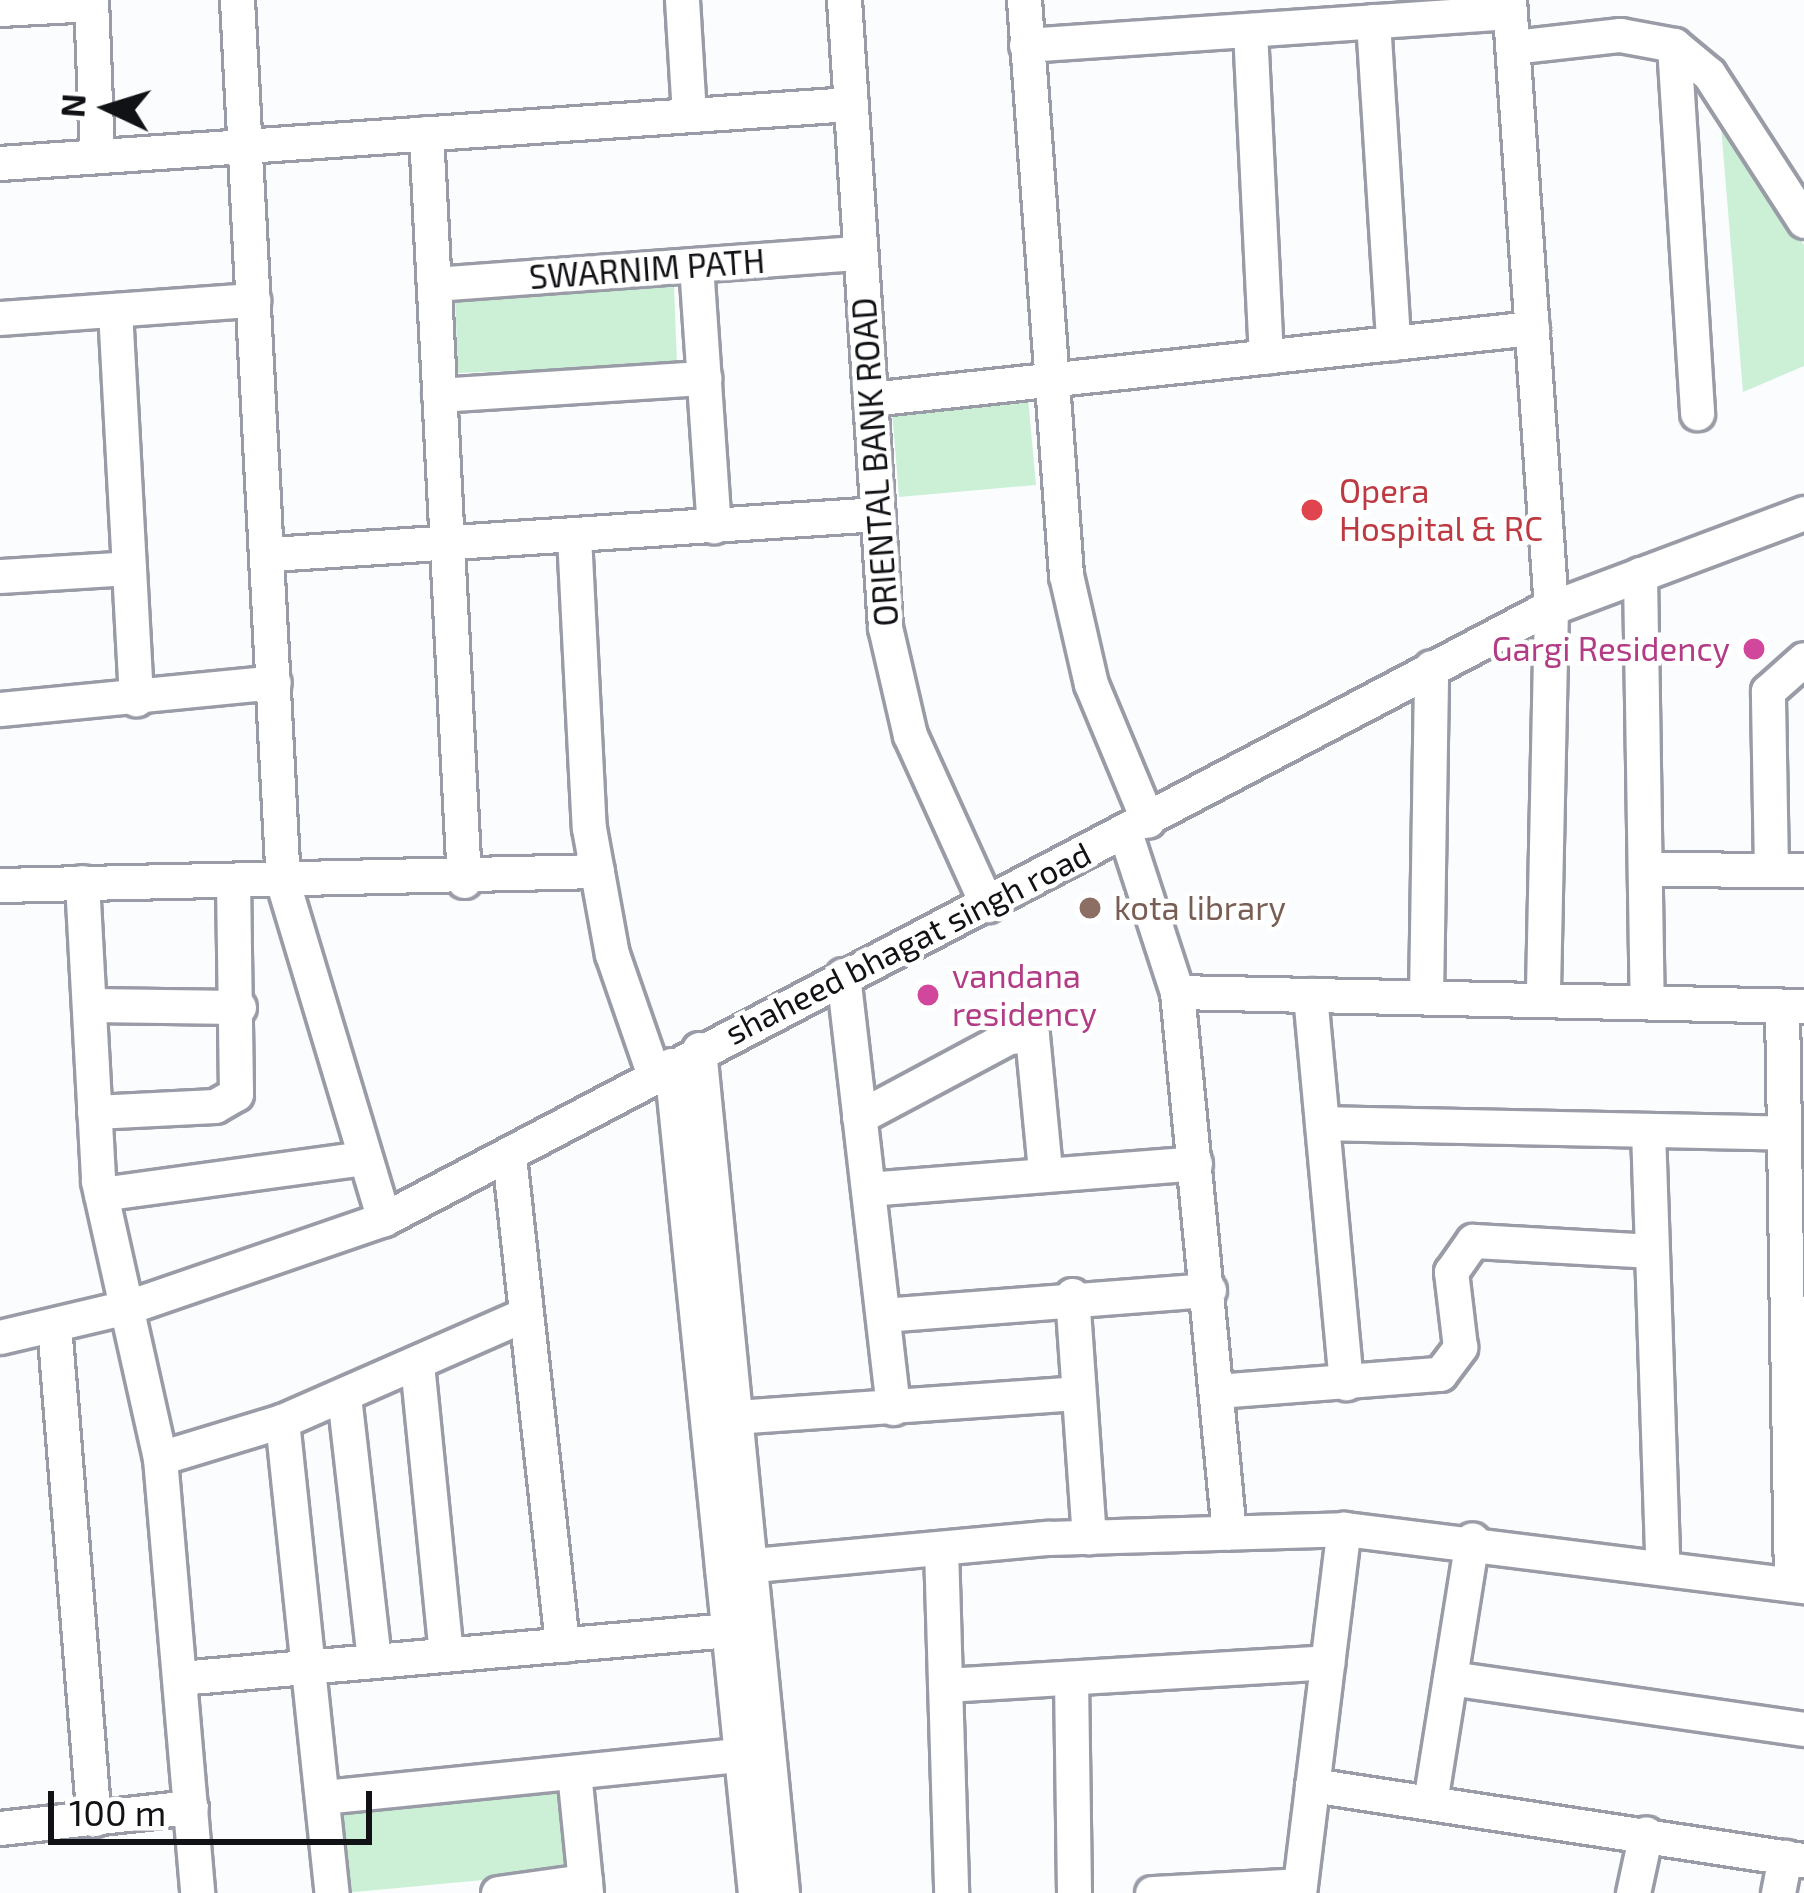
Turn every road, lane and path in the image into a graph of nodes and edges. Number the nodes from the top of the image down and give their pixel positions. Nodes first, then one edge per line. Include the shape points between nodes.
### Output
1 (237, 0) edge
2 (682, 0) edge
3 (844, 0) edge
4 (1024, 0) edge
5 (91, 2) edge
6 (1510, 6) edge
7 (0, 9) edge
8 (1373, 21) junction
9 (1250, 30) junction
10 (1026, 45) junction
11 (1674, 45) junction
12 (1513, 47) junction
13 (851, 104) junction
14 (689, 115) junction
15 (426, 134) junction
16 (245, 146) junction
17 (98, 156) junction
18 (0, 163) edge
19 (1804, 220) edge
20 (860, 253) junction
21 (696, 265) junction
22 (434, 284) junction
23 (253, 300) junction
24 (115, 310) junction
25 (0, 318) edge
26 (1532, 328) junction
27 (1393, 343) junction
28 (1266, 357) junction
29 (704, 378) junction
30 (1045, 380) junction
31 (440, 395) junction
32 (870, 399) junction
33 (1697, 413) dead end
34 (1804, 513) edge
35 (878, 514) junction
36 (714, 526) junction
37 (574, 536) junction
38 (447, 544) junction
39 (271, 554) junction
40 (129, 568) junction
41 (1640, 574) junction
42 (0, 575) edge
43 (1551, 608) junction
44 (1804, 658) edge
45 (1431, 667) junction
46 (274, 682) junction
47 (136, 699) junction
48 (0, 709) edge
49 (1787, 748) edge
50 (1137, 826) junction
51 (1647, 869) junction
52 (1787, 870) edge
53 (597, 872) junction
54 (464, 881) junction
55 (82, 882) junction
56 (283, 883) junction
57 (232, 884) junction
58 (0, 885) edge
59 (988, 904) junction
60 (843, 975) junction
61 (1177, 992) junction
62 (1310, 994) junction
63 (1426, 998) junction
64 (1543, 1000) junction
65 (1647, 1000) junction
66 (89, 1006) junction
67 (1793, 1006) edge
68 (239, 1007) junction
69 (675, 1063) junction
70 (94, 1112) junction
71 (859, 1117) junction
72 (1322, 1123) junction
73 (1648, 1130) junction
74 (1784, 1133) junction
75 (509, 1156) junction
76 (365, 1158) junction
77 (1195, 1163) junction
78 (1045, 1170) junction
79 (868, 1189) junction
80 (101, 1194) junction
81 (384, 1219) junction
82 (1649, 1251) junction
83 (1209, 1290) junction
84 (1072, 1294) junction
85 (131, 1306) junction
86 (524, 1315) junction
87 (883, 1315) junction
88 (54, 1324) junction
89 (0, 1337) edge
90 (417, 1364) junction
91 (1346, 1383) junction
92 (1217, 1391) junction
93 (1078, 1393) junction
94 (344, 1396) junction
95 (893, 1408) junction
96 (735, 1417) junction
97 (282, 1421) junction
98 (160, 1458) junction
99 (1344, 1529) junction
100 (1228, 1533) junction
101 (1089, 1537) junction
102 (1472, 1539) junction
103 (941, 1548) junction
104 (1662, 1563) junction
105 (736, 1566) junction
106 (1798, 1585) edge
107 (729, 1630) junction
108 (562, 1645) junction
109 (446, 1653) junction
110 (374, 1658) junction
111 (1327, 1662) junction
112 (312, 1666) junction
113 (180, 1678) junction
114 (1071, 1678) junction
115 (1450, 1678) junction
116 (945, 1685) junction
117 (1804, 1730) edge
118 (741, 1755) junction
119 (574, 1772) junction
120 (1312, 1785) junction
121 (324, 1797) junction
122 (1430, 1802) junction
123 (191, 1807) junction
124 (94, 1819) junction
125 (0, 1828) edge
126 (1646, 1833) junction
127 (1794, 1858) edge
128 (586, 1887) edge
129 (1299, 1889) edge
130 (197, 1893) edge
131 (332, 1893) edge
132 (498, 1893) edge
133 (755, 1893) edge
134 (782, 1893) edge
135 (951, 1893) edge
136 (1074, 1893) edge
137 (1152, 1893) edge
138 (1633, 1893) edge
139 (1778, 1893) edge

1 - 16 street
2 - 14 street
3 - 13 street, ORIENTAL BANK ROAD
4 - 10 street
5 - 7 street
5 - 17 street
6 - 8 street
6 - 12 street
8 - 9 street
8 - 27 street
9 - 10 street
9 - 28 street
10 - 30 street
11 - 12 street via 1620,35
11 - 19 street via 1709,74
11 - 33 street
12 - 26 street
13 - 14 street
13 - 20 street, ORIENTAL BANK ROAD
14 - 15 street
15 - 16 street
15 - 22 street
16 - 17 street
16 - 23 street
17 - 18 street
20 - 21 street, SWARNIM PATH
20 - 32 street, ORIENTAL BANK ROAD
21 - 22 street, SWARNIM PATH
21 - 29 street
22 - 31 street
23 - 24 street
23 - 39 street
24 - 25 street
24 - 40 street
26 - 27 street
26 - 43 street
27 - 28 street
28 - 30 street
29 - 31 street
29 - 36 street
30 - 32 street
30 - 50 street via 1086,662
31 - 38 street
32 - 35 street, ORIENTAL BANK ROAD
34 - 41 street, shaheed bhagat singh road
35 - 36 street
35 - 59 street, ORIENTAL BANK ROAD via 885,627 910,735
36 - 37 street
37 - 38 street
37 - 53 street
38 - 39 street
38 - 54 street
39 - 46 street
40 - 42 street
40 - 47 street
41 - 43 street, shaheed bhagat singh road
41 - 51 street
43 - 45 street, shaheed bhagat singh road
43 - 64 street
44 - 49 street via 1768,691
45 - 50 street, shaheed bhagat singh road
45 - 63 street
46 - 47 street
46 - 56 street
47 - 48 street
49 - 52 street
50 - 59 street, shaheed bhagat singh road
50 - 61 street
51 - 52 street
51 - 65 street
53 - 54 street
53 - 69 street
54 - 56 street
55 - 57 street
55 - 58 street
55 - 66 street
56 - 57 street
56 - 76 street
57 - 68 street
59 - 60 street, shaheed bhagat singh road
60 - 69 street, shaheed bhagat singh road
60 - 71 street
61 - 62 street
61 - 77 street
62 - 63 street
62 - 72 street
63 - 64 street
64 - 65 street
65 - 67 street
66 - 68 street
66 - 70 street
67 - 74 street
68 - 70 street via 240,1083 229,1102
69 - 75 street, shaheed bhagat singh road
69 - 96 street
69 - 105 street
70 - 80 street
71 - 78 street via 1009,1036 1032,1035
71 - 79 street
72 - 73 street
72 - 91 street
73 - 74 street
73 - 82 street
74 - 106 street
75 - 81 street, shaheed bhagat singh road
75 - 86 street
76 - 80 street
76 - 81 street
77 - 78 street
77 - 83 street
78 - 79 street
79 - 87 street
80 - 85 street
81 - 85 street, shaheed bhagat singh road
82 - 91 street via 1458,1247 1454,1366
82 - 104 street
83 - 84 street
83 - 92 street
84 - 87 street
84 - 93 street
85 - 88 street, shaheed bhagat singh road
85 - 98 street
86 - 90 street
86 - 108 street
87 - 95 street
88 - 89 street, shaheed bhagat singh road
88 - 124 street
90 - 94 street
90 - 109 street
91 - 92 street
92 - 100 street
93 - 95 street
93 - 101 street
94 - 97 street
94 - 110 street
95 - 96 street
96 - 105 street
97 - 98 street
97 - 112 street
98 - 113 street
99 - 100 street
99 - 102 street
99 - 111 street
100 - 101 street
101 - 103 street
102 - 104 street
102 - 115 street
103 - 105 street
103 - 116 street
104 - 106 street
105 - 107 street
105 - 134 street
107 - 108 street
107 - 118 street
108 - 109 street
109 - 110 street
110 - 112 street
111 - 114 street
111 - 120 street
112 - 113 street
112 - 121 street
113 - 123 street
114 - 116 street
114 - 136 street
115 - 117 street
115 - 122 street
116 - 135 street
118 - 119 street
118 - 133 street
119 - 121 street
119 - 128 street
120 - 122 street
120 - 129 street
121 - 131 street
122 - 126 street
123 - 124 street
123 - 130 street
124 - 125 street
126 - 127 street
126 - 138 street
127 - 139 street
128 - 132 street
129 - 137 street

